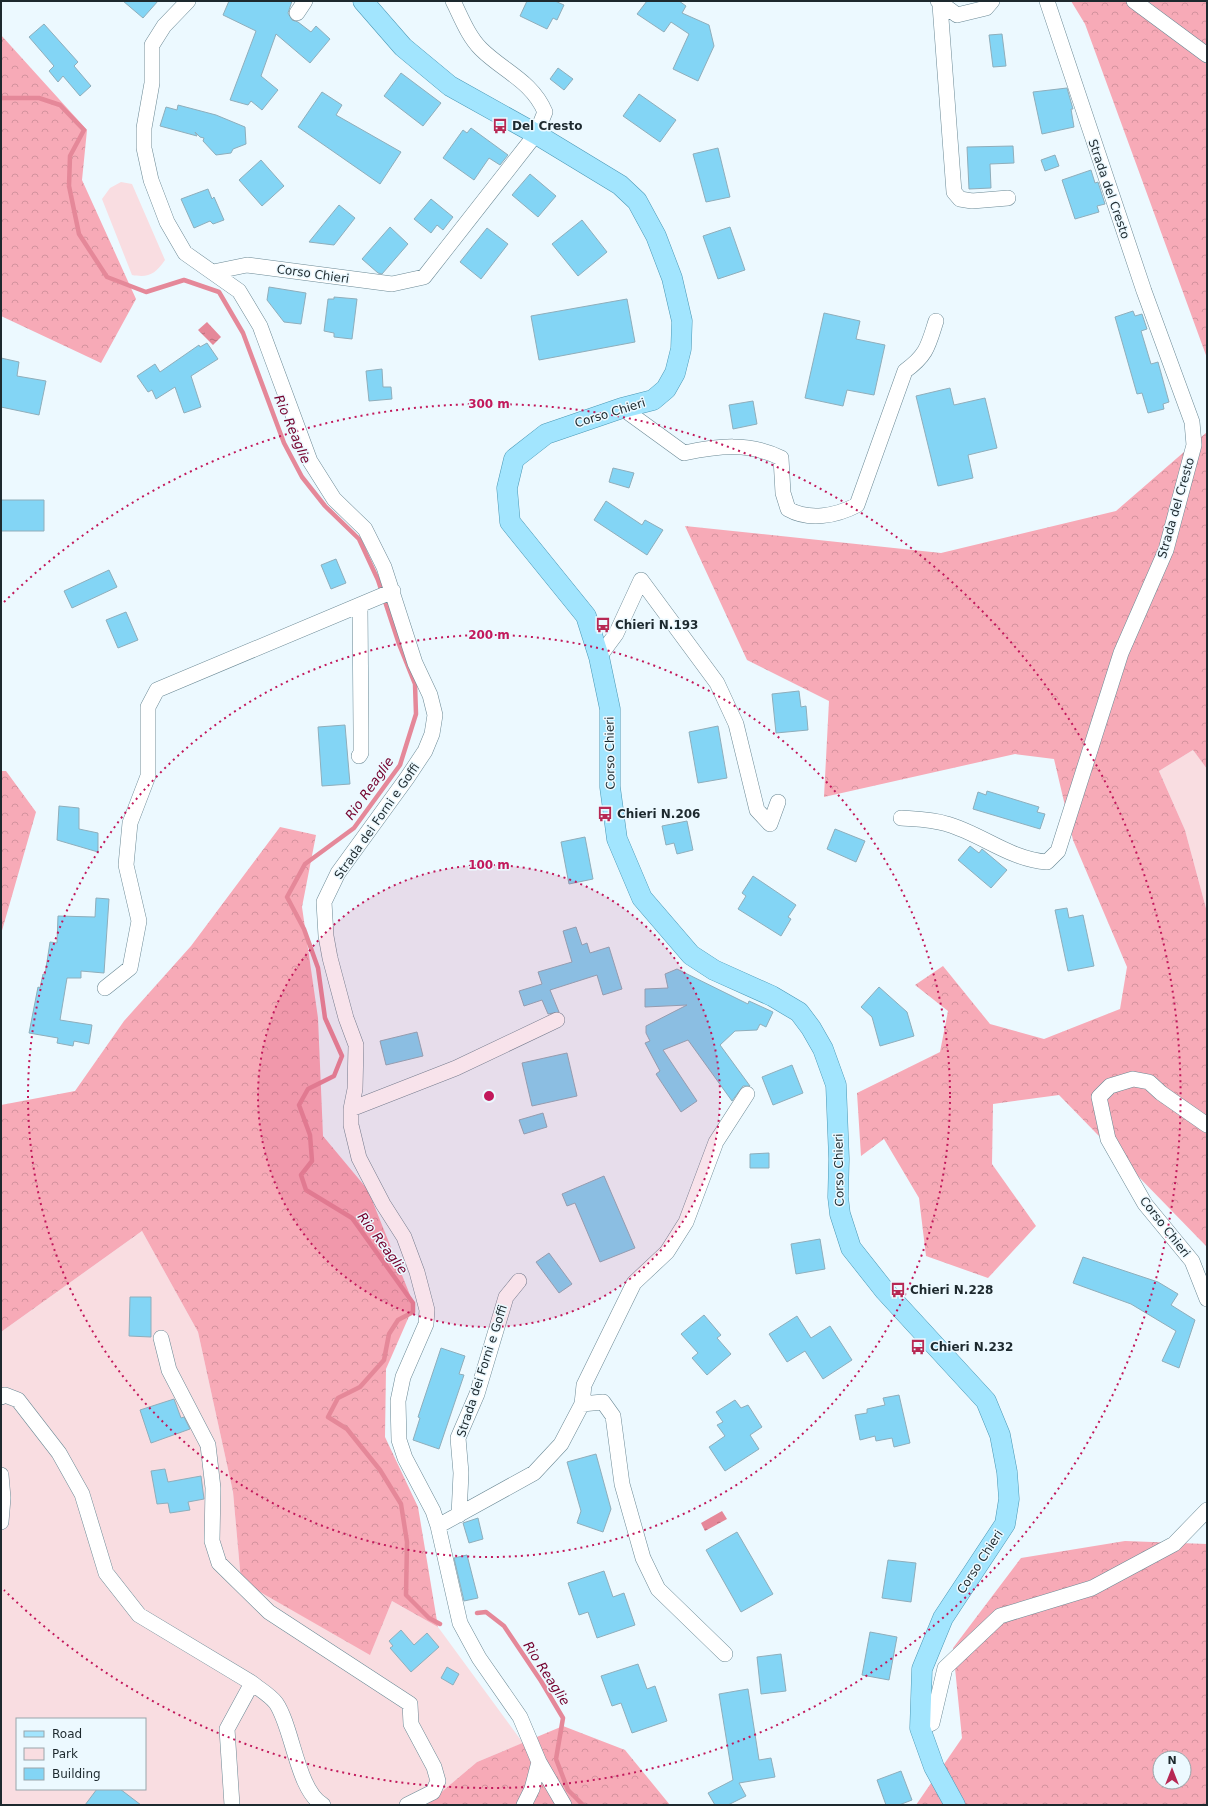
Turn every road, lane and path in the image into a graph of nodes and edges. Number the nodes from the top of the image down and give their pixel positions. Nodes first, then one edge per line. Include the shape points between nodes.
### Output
1 (188, 1) edge
2 (363, 1) edge
3 (453, 1) edge
4 (992, 1) edge
5 (1047, 1) edge
6 (1134, 1) edge
7 (939, 3) edge
8 (1207, 55) edge
9 (536, 134) junction
10 (1008, 198) dead end
11 (213, 272) junction
12 (936, 321) dead end
13 (622, 408) junction
14 (392, 592) junction
15 (366, 604) junction
16 (599, 657) junction
17 (359, 756) dead end
18 (778, 802) dead end
19 (901, 818) dead end
20 (105, 988) dead end
21 (557, 1020) dead end
22 (747, 1094) dead end
23 (351, 1109) junction
24 (1207, 1125) edge
25 (519, 1281) dead end
26 (1207, 1299) edge
27 (161, 1338) dead end
28 (1, 1397) edge
29 (582, 1404) junction
30 (1, 1475) edge
31 (1207, 1510) edge
32 (459, 1515) junction
33 (1, 1522) edge
34 (438, 1526) junction
35 (725, 1654) dead end
36 (252, 1683) junction
37 (920, 1728) junction
38 (539, 1762) junction
39 (954, 1804) edge
40 (232, 1805) edge
41 (323, 1805) edge
42 (407, 1805) edge
43 (524, 1805) edge
44 (564, 1805) edge

1 - 11 street, Strada dei Forni e Goffi via 164,26 152,45 152,83 144,128 144,148 151,180 167,222 185,253
2 - 9 main road, Corso Chieri via 403,47 450,86
3 - 9 street via 480,48 516,76 539,99 545,112
4 - 7 street via 986,8 957,15
5 - 19 street, Strada del Cresto via 1144,291 1192,422 1194,445 1166,550 1121,653 1058,851 1047,862 1035,861 947,824
6 - 8 street
7 - 10 street via 954,192 960,199 972,201
9 - 11 street, Corso Chieri via 424,277 392,284 247,265
9 - 13 main road, Corso Chieri via 620,185 637,201 656,236 672,278 682,321 681,349 675,373 666,389 653,400
11 - 14 street, Strada dei Forni e Goffi via 240,291 260,326 310,461 334,499 365,529 384,567
12 - 13 street via 928,347 920,360 905,371 857,505 842,513 822,516 798,514 788,509 781,458 765,450 735,446 684,453
13 - 16 main road, Corso Chieri via 546,434 514,459 507,488 510,522 586,616
14 - 15 street
14 - 23 street, Strada dei Forni e Goffi via 435,715 432,734 425,751 338,873 324,902 330,958 356,1045 355,1089
15 - 17 street
15 - 20 street via 157,690 148,707 148,776 130,822 126,865 139,921 130,968
16 - 18 street via 616,634 641,580 717,683 736,724 757,810 770,824
16 - 37 main road, Corso Chieri via 610,710 610,787 617,839 642,898 691,955 714,970 772,996 799,1012 811,1028 836,1085 838,1203 851,1248 885,1291 986,1401 1000,1435 1009,1498 1005,1524 940,1626 922,1669
21 - 23 street via 456,1068
22 - 29 street via 716,1142 686,1222 667,1252 634,1283 584,1386
23 - 34 street, Strada dei Forni e Goffi via 351,1125 359,1158 383,1204 404,1236 427,1310 426,1324 403,1377 398,1401 399,1440
24 - 26 street, Corso Chieri via 1161,1094 1148,1082 1133,1079 1110,1086 1099,1097 1108,1139 1145,1204 1192,1261
25 - 32 street, Strada dei Forni e Goffi via 506,1297 477,1394 458,1438 461,1473
27 - 42 street via 169,1370 208,1445 213,1488 212,1541 220,1563 269,1612 410,1704 411,1724 434,1767 438,1781 433,1792
28 - 36 street via 18,1400 59,1453 82,1494 106,1573 139,1615
29 - 32 street via 561,1444 534,1473
29 - 35 street via 603,1402 613,1416 622,1484 643,1558 658,1589
30 - 33 street
31 - 37 street via 1174,1544 1092,1588 1000,1616 945,1668 932,1723
32 - 34 street
34 - 38 street, Strada dei Forni e Goffi via 460,1623 520,1717
36 - 40 street via 227,1729
36 - 41 street via 275,1703 306,1784
37 - 39 main road, Corso Chieri via 934,1767
38 - 43 street via 532,1789
38 - 44 street, Strada dei Forni e Goffi

